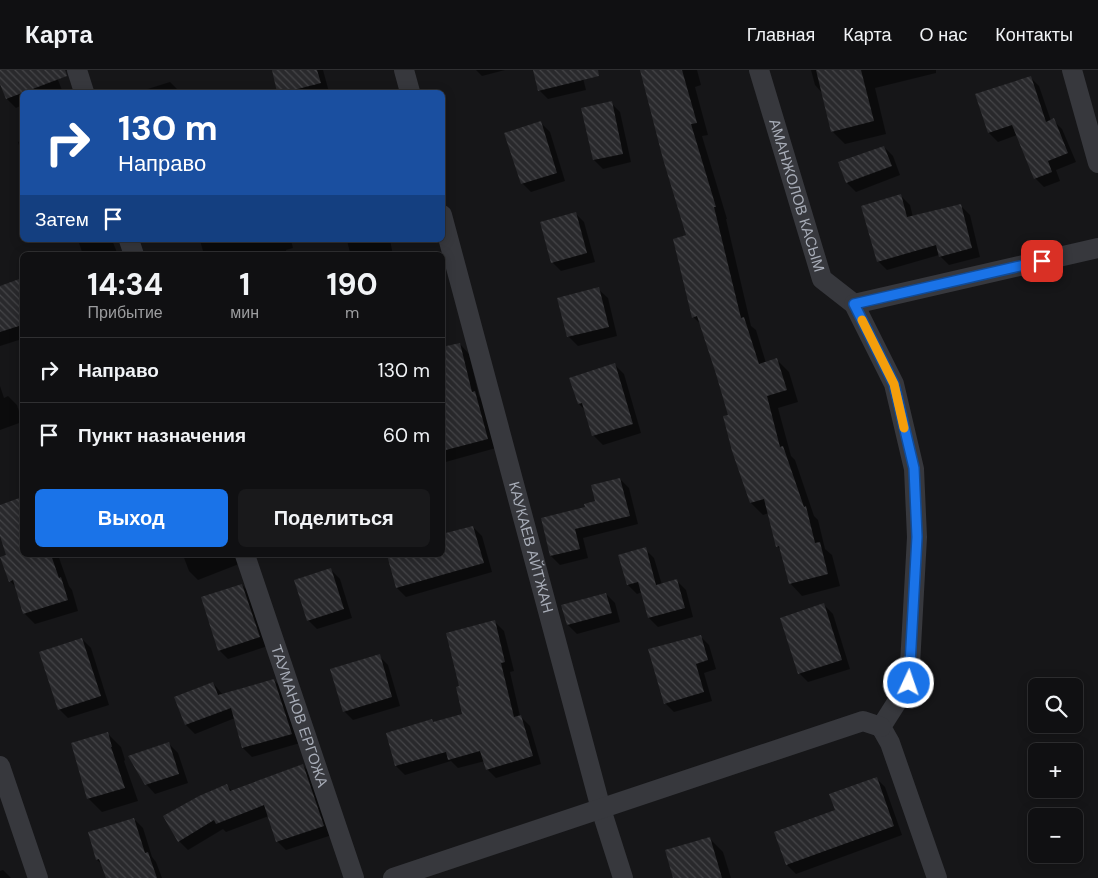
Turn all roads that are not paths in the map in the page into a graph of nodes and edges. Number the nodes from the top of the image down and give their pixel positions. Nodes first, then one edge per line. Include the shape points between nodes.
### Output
1 (77, 70) edge
2 (404, 70) edge
3 (759, 70) edge
4 (1072, 70) edge
5 (83, 90) edge
6 (409, 90) edge
7 (1098, 163) edge
8 (445, 225) edge
9 (1098, 248) edge
10 (854, 304) junction
11 (246, 557) edge
12 (881, 727) junction
13 (0, 766) edge
14 (601, 809) junction
15 (38, 878) edge
16 (354, 878) edge
17 (393, 878) edge
18 (623, 878) edge
19 (937, 878) edge

1 - 5 street
2 - 6 street
3 - 10 street, АМАНЖОЛОВ КАСЫМ via 822,279
4 - 7 street
8 - 14 street, КАУКАЕВ АЙТЖАН
9 - 10 street
10 - 12 street, АМАНЖОЛОВ КАСЫМ via 894,384 914,468 917,537 909,683
11 - 16 street, ТАУМАНОВ ЕРГОЖА
12 - 14 street via 863,721
12 - 19 street via 890,743
13 - 15 street
14 - 17 street
14 - 18 street, КАУКАЕВ АЙТЖАН

